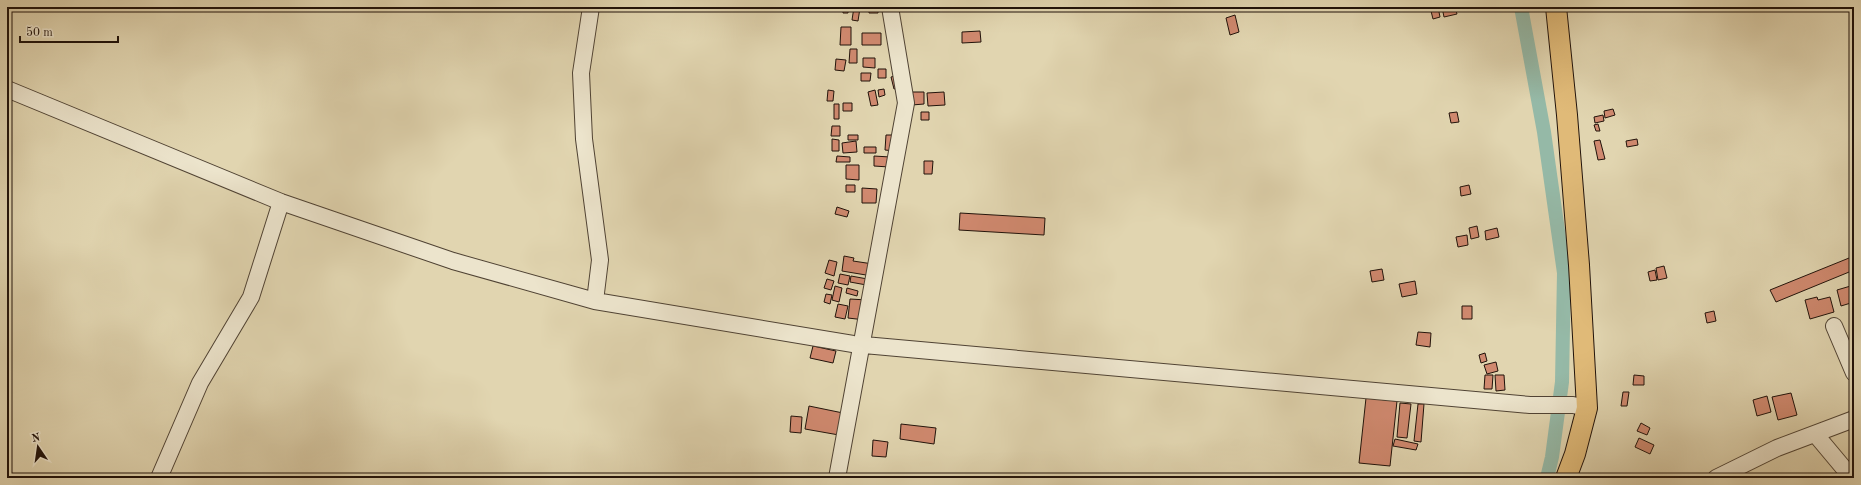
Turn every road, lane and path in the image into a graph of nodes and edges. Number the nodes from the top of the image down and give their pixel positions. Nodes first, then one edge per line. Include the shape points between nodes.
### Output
1 (590, 7) edge
2 (890, 7) edge
3 (1556, 7) edge
4 (7, 89) edge
5 (281, 202) junction
6 (595, 301) junction
7 (1834, 326) dead end
8 (862, 344) junction
9 (1854, 373) edge
10 (1580, 407) junction
11 (1854, 420) edge
12 (1816, 435) junction
13 (159, 478) edge
14 (837, 478) edge
15 (1566, 478) edge
16 (1716, 478) edge
17 (1852, 478) edge

1 - 6 street via 581,73 584,139 600,260
2 - 8 street via 906,103
3 - 10 main road via 1578,249
4 - 5 street
5 - 6 street via 453,261
5 - 13 street via 251,297 200,383
6 - 8 street
7 - 9 street
8 - 10 street via 1530,405
8 - 14 street
10 - 15 main road via 1575,454
11 - 12 street
12 - 16 street via 1778,448
12 - 17 street

